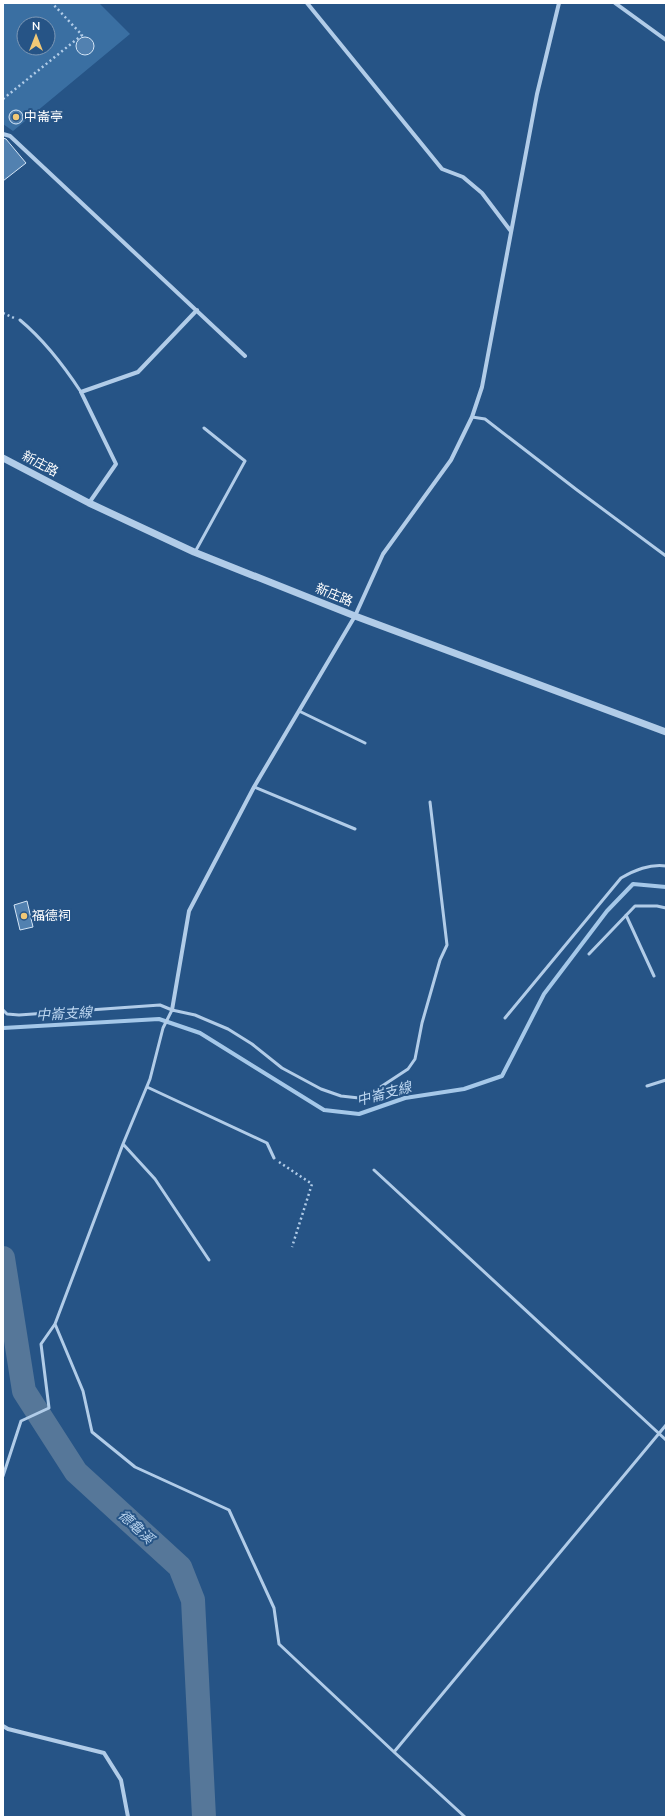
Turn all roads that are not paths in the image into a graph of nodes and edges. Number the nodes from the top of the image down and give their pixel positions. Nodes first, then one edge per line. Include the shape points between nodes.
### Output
1 (307, 3) edge
2 (559, 3) edge
3 (615, 3) edge
4 (666, 40) edge
5 (3, 134) edge
6 (510, 230) junction
7 (197, 310) junction
8 (20, 320) dead end
9 (245, 356) dead end
10 (81, 392) junction
11 (472, 417) junction
12 (204, 428) dead end
13 (3, 458) edge
14 (89, 503) junction
15 (194, 552) junction
16 (666, 556) edge
17 (355, 616) junction
18 (299, 711) junction
19 (666, 732) edge
20 (365, 743) dead end
21 (254, 787) junction
22 (430, 802) dead end
23 (355, 829) dead end
24 (666, 866) edge
25 (666, 908) edge
26 (626, 915) junction
27 (589, 954) dead end
28 (654, 976) dead end
29 (3, 1010) edge
30 (172, 1010) junction
31 (505, 1018) dead end
32 (666, 1080) edge
33 (647, 1086) dead end
34 (147, 1087) junction
35 (123, 1144) junction
36 (274, 1158) road end
37 (374, 1170) dead end
38 (209, 1260) dead end
39 (55, 1324) junction
40 (666, 1425) edge
41 (659, 1433) junction
42 (666, 1440) edge
43 (3, 1476) edge
44 (3, 1726) edge
45 (394, 1752) junction
46 (128, 1817) edge
47 (465, 1817) edge

1 - 6 street via 442,169 463,177 482,193
2 - 6 street via 537,94
3 - 4 street
5 - 7 street via 10,136
6 - 11 street via 482,387
7 - 9 street
7 - 10 street via 138,372
8 - 10 lane via 32,330
10 - 14 street via 116,464
11 - 16 lane via 486,419
11 - 17 street via 451,460 382,554
12 - 15 lane via 245,460
13 - 14 street, 新庄路
14 - 15 street, 新庄路
15 - 17 street, 新庄路
17 - 18 street
17 - 19 street, 新庄路
18 - 20 lane
18 - 21 street
21 - 23 lane
21 - 30 street via 189,911
22 - 30 lane via 447,945 440,960 422,1023 415,1059 408,1069 359,1098 341,1096 321,1089 282,1068 228,1029 195,1015
24 - 31 lane via 648,866 634,870 621,878
25 - 26 lane via 635,906
26 - 27 lane
26 - 28 lane
29 - 30 lane via 7,1014 19,1016 160,1005
30 - 34 lane via 163,1028
32 - 33 lane
34 - 35 lane
34 - 36 lane via 267,1143
35 - 38 lane via 155,1179
35 - 39 lane
37 - 41 lane
39 - 43 lane via 41,1344 49,1408 21,1421
39 - 45 lane via 83,1391 92,1432 135,1467 229,1510 274,1608 279,1644
40 - 41 lane
41 - 42 lane
41 - 45 lane
44 - 46 street via 104,1753 121,1780
45 - 47 lane

